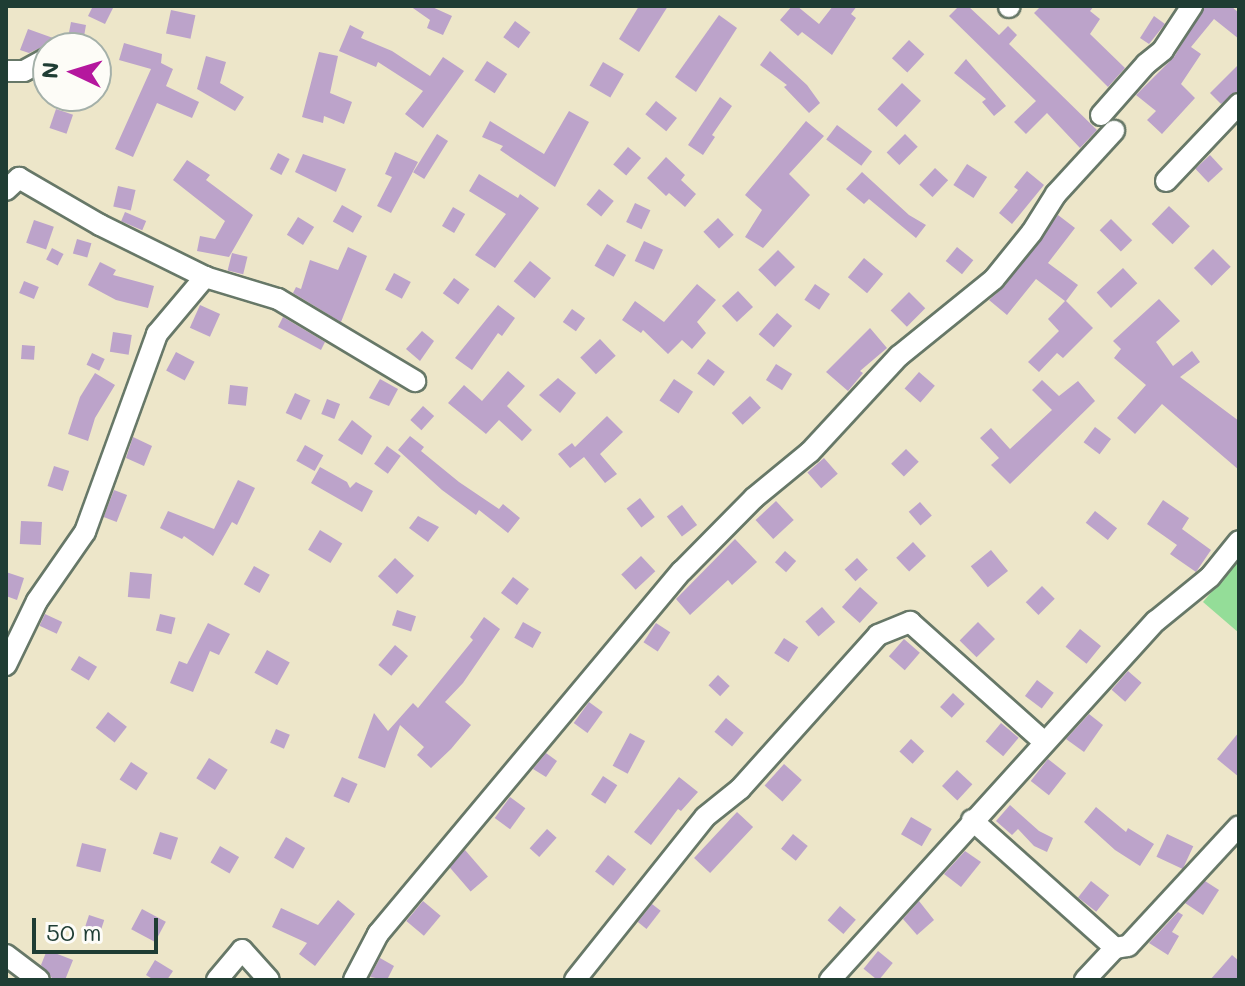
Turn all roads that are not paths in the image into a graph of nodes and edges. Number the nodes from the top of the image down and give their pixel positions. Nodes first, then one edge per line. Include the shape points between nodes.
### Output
1 (1192, 6) edge
2 (32, 66) edge
3 (6, 71) edge
4 (1239, 104) edge
5 (1166, 181) dead end
6 (6, 190) edge
7 (205, 277) junction
8 (415, 381) dead end
9 (1239, 541) edge
10 (6, 665) edge
11 (1044, 742) junction
12 (972, 820) junction
13 (1239, 826) edge
14 (1115, 948) junction
15 (6, 955) edge
16 (39, 980) edge
17 (217, 980) edge
18 (269, 980) edge
19 (354, 980) edge
20 (575, 980) edge
21 (830, 980) edge
22 (1085, 980) edge

1 - 19 street via 994,279 899,356 810,452 754,498 682,571 378,934
2 - 3 street
4 - 5 street
6 - 7 street via 19,178
7 - 8 street via 278,299
7 - 10 street via 157,334 85,532 37,601
9 - 11 street via 1210,577 1156,621
11 - 12 street
11 - 20 street via 910,622 878,635 740,789 705,817
12 - 14 street
12 - 21 street
13 - 14 street via 1128,946
14 - 22 street
15 - 16 street
17 - 18 street via 242,950

